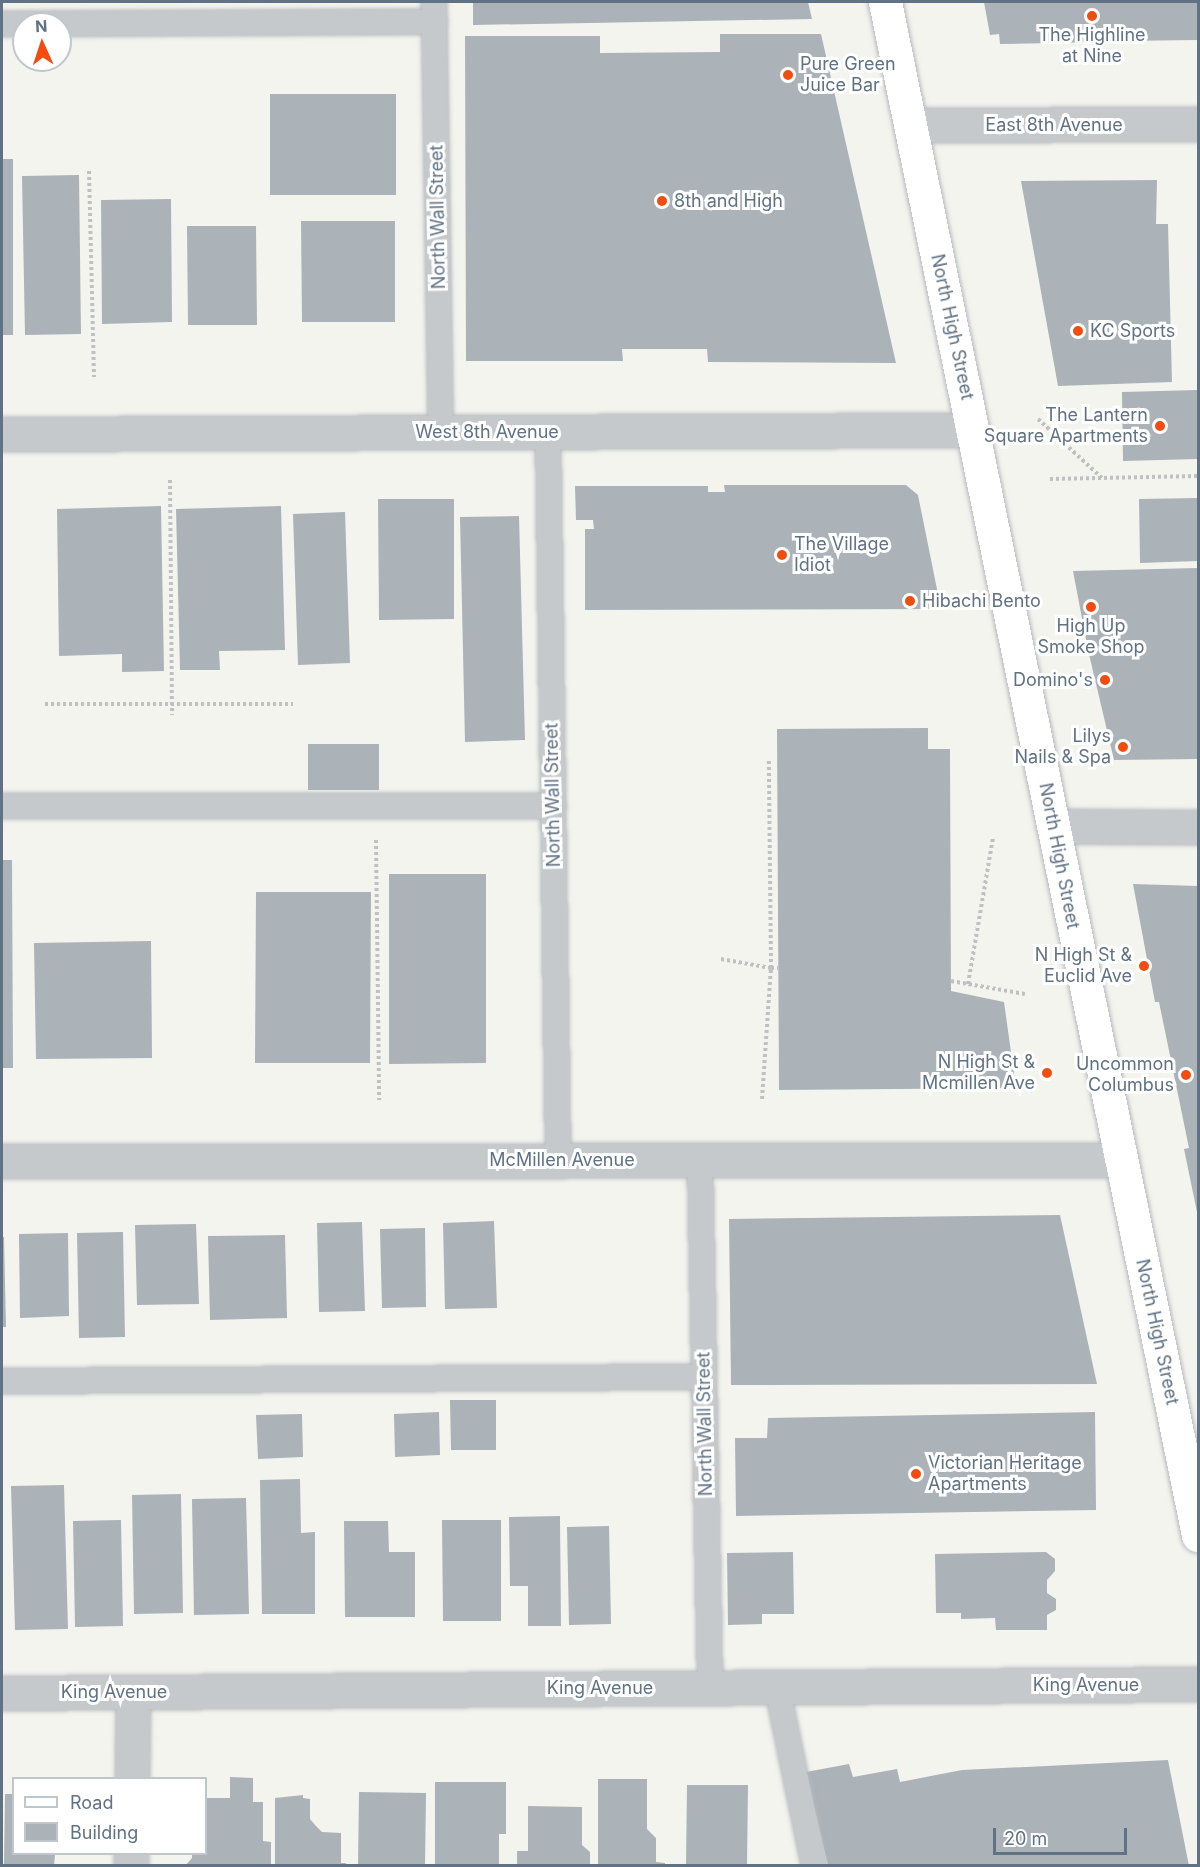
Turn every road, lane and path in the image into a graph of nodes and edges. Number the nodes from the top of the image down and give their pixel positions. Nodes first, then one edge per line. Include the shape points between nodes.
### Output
1 (885, 2) edge
2 (434, 12) edge
3 (2, 24) edge
4 (1198, 124) edge
5 (910, 125) junction
6 (89, 171) dead end
7 (94, 377) dead end
8 (1038, 419) dead end
9 (973, 430) junction
10 (548, 431) junction
11 (441, 432) junction
12 (2, 434) edge
13 (1198, 476) edge
14 (1102, 478) junction
15 (1050, 479) dead end
16 (170, 480) dead end
17 (172, 703) junction
18 (45, 704) dead end
19 (293, 704) dead end
20 (172, 714) dead end
21 (769, 761) dead end
22 (2, 806) edge
23 (554, 806) junction
24 (1053, 826) junction
25 (1198, 827) edge
26 (993, 837) dead end
27 (376, 839) dead end
28 (721, 959) dead end
29 (771, 968) junction
30 (778, 968) dead end
31 (951, 981) dead end
32 (968, 984) junction
33 (1024, 994) dead end
34 (762, 1099) dead end
35 (379, 1100) dead end
36 (558, 1159) junction
37 (700, 1160) junction
38 (1122, 1160) junction
39 (2, 1161) edge
40 (704, 1377) junction
41 (2, 1381) edge
42 (1198, 1534) edge
43 (1198, 1684) edge
44 (777, 1687) junction
45 (710, 1688) junction
46 (133, 1692) junction
47 (2, 1693) edge
48 (132, 1777) edge
49 (814, 1866) edge

1 - 5 main road, North High Street
2 - 3 lane
2 - 11 lane, North Wall Street
4 - 5 street, East 8th Avenue
5 - 9 main road, North High Street
6 - 7 path
8 - 14 path
9 - 10 street, West 8th Avenue
9 - 24 main road, North High Street
10 - 11 street, West 8th Avenue
10 - 23 lane, North Wall Street
11 - 12 street, West 8th Avenue
13 - 14 path
14 - 15 path
16 - 17 path
17 - 18 path
17 - 19 path
17 - 20 path
21 - 29 path
22 - 23 lane
23 - 36 lane, North Wall Street
24 - 25 street
24 - 38 main road, North High Street
26 - 32 path
27 - 35 path
28 - 29 path
29 - 30 path
29 - 34 path
31 - 32 path
32 - 33 path
36 - 37 street, McMillen Avenue
36 - 39 street, McMillen Avenue
37 - 38 street, McMillen Avenue
37 - 40 lane, North Wall Street
38 - 42 main road, North High Street
40 - 41 lane
40 - 45 lane, North Wall Street
43 - 44 street, King Avenue
44 - 45 street, King Avenue
44 - 49 lane
45 - 46 street, King Avenue
46 - 47 street, King Avenue
46 - 48 street

